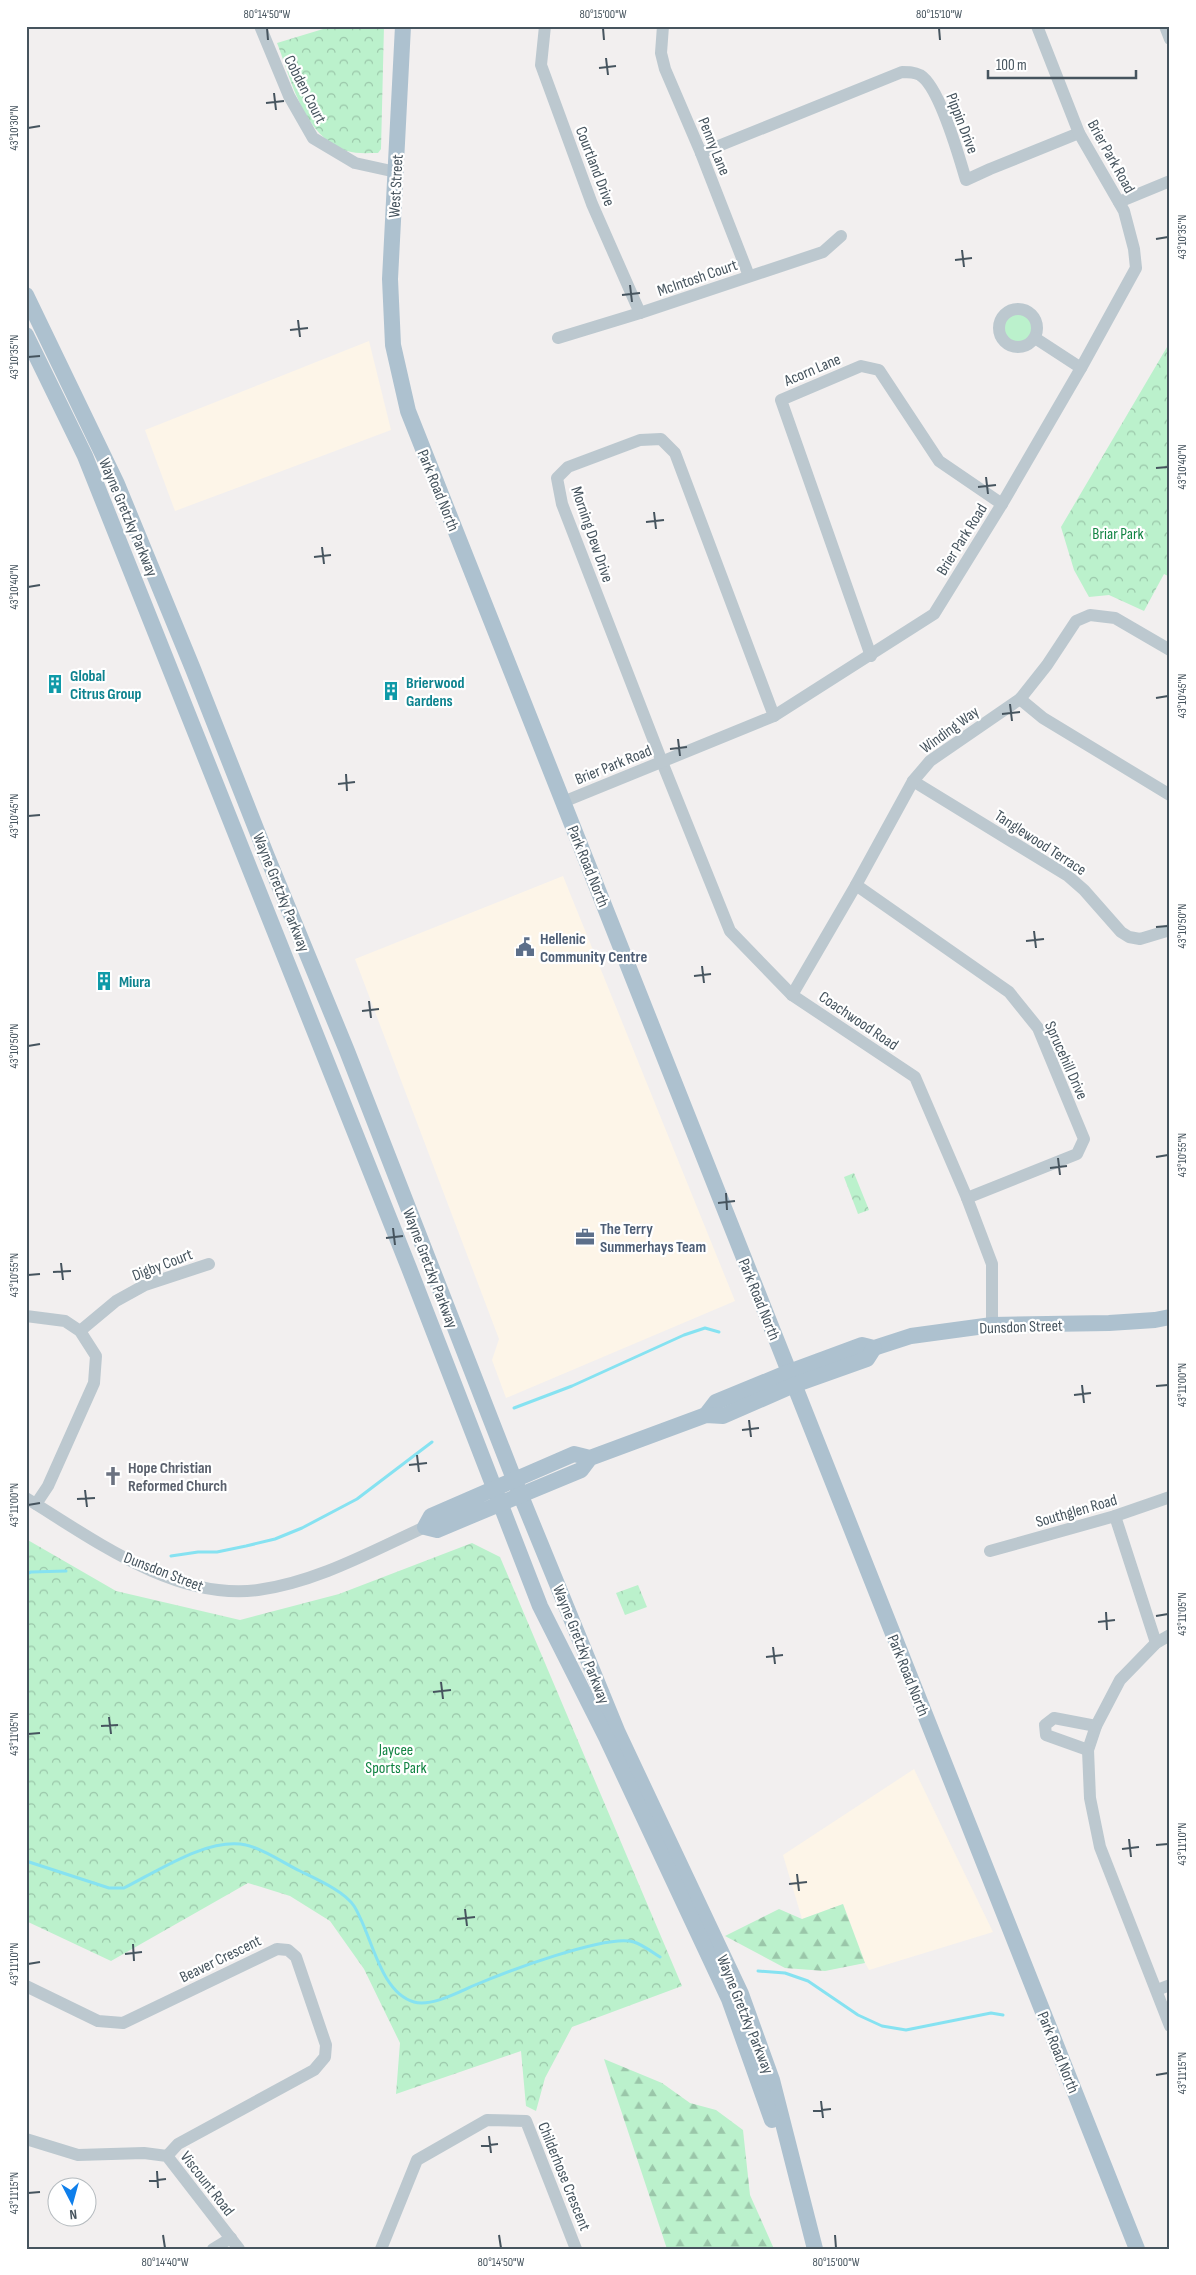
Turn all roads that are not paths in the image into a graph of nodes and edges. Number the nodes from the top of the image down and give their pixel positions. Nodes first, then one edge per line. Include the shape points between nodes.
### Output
1 (260, 26) edge
2 (403, 26) edge
3 (545, 26) edge
4 (663, 26) edge
5 (1037, 26) edge
6 (1165, 26) edge
7 (1170, 39) edge
8 (1079, 133) junction
9 (701, 154) junction
10 (396, 172) junction
11 (1170, 181) edge
12 (1119, 202) junction
13 (841, 236) dead end
14 (749, 276) junction
15 (26, 295) edge
16 (640, 314) junction
17 (26, 335) edge
18 (558, 338) dead end
19 (1035, 338) dead end
20 (393, 345) joint
21 (1081, 368) junction
22 (1002, 504) junction
23 (1170, 650) edge
24 (871, 656) junction
25 (1020, 699) junction
26 (774, 716) junction
27 (662, 762) junction
28 (913, 781) junction
29 (1170, 795) edge
30 (563, 802) junction
31 (856, 885) junction
32 (1170, 930) edge
33 (792, 995) junction
34 (967, 1198) junction
35 (209, 1264) dead end
36 (26, 1316) edge
37 (1170, 1317) edge
38 (992, 1325) junction
39 (80, 1331) junction
40 (791, 1378) junction
41 (590, 1458) junction
42 (514, 1480) junction
43 (495, 1488) junction
44 (522, 1495) junction
45 (1170, 1497) edge
46 (31, 1501) edge
47 (501, 1504) junction
48 (1115, 1516) junction
49 (425, 1526) junction
50 (990, 1551) dead end
51 (1170, 1635) edge
52 (1156, 1643) junction
53 (1096, 1726) junction
54 (1088, 1750) junction
55 (1170, 1985) edge
56 (26, 1986) edge
57 (1156, 1990) junction
58 (1170, 2026) edge
59 (26, 2139) edge
60 (166, 2156) junction
61 (231, 2238) junction
62 (213, 2249) edge
63 (239, 2249) edge
64 (381, 2249) edge
65 (576, 2249) edge
66 (804, 2249) edge
67 (815, 2249) edge
68 (1137, 2249) edge

1 - 10 street, Cobden Court via 289,96 313,138 355,163
2 - 10 main road, West Street
3 - 16 street, Courtland Drive via 541,65 592,204
4 - 9 street, Penny Lane via 661,53 665,69
5 - 8 street, Brier Park Road
6 - 7 street
8 - 9 street, Pippin Drive via 966,180 938,98 921,76 902,72
8 - 12 street, Brier Park Road
9 - 14 street, Penny Lane
10 - 20 main road, West Street via 390,265
11 - 12 street
12 - 21 street, Brier Park Road via 1134,249 1136,268
13 - 14 street, McIntosh Court via 823,252
14 - 16 street, McIntosh Court
15 - 42 main road, Wayne Gretzky Parkway via 117,484 347,1052
16 - 18 street, McIntosh Court
17 - 43 main road, Wayne Gretzky Parkway via 85,456
19 - 21 street
20 - 30 main road, Park Road North via 408,411
21 - 22 street, Brier Park Road
22 - 24 street, Brier Park Road via 934,614
22 - 24 street, Acorn Lane via 939,461 880,370 861,366 781,400
23 - 25 street, Winding Way via 1115,618 1099,614 1081,617
24 - 26 street, Brier Park Road
25 - 28 street, Winding Way via 930,761
25 - 29 street via 1043,718
26 - 27 street, Brier Park Road
26 - 27 street, Morning Dew Drive via 675,453 661,439 640,440 568,467 557,478 562,504
27 - 30 street, Brier Park Road
27 - 33 street, Coachwood Road via 730,931
28 - 31 street, Winding Way
28 - 32 street, Tanglewood Terrace via 1068,876 1125,935 1140,939
30 - 40 main road, Park Road North
31 - 33 street, Winding Way
31 - 34 street, Sprucehill Drive via 1009,992 1038,1028 1084,1139 1076,1154
33 - 34 street, Coachwood Road via 915,1077
34 - 38 street, Coachwood Road via 992,1264
35 - 39 street, Digby Court via 145,1285 116,1301
36 - 39 street via 65,1321
37 - 38 main road, Dunsdon Street
38 - 40 main road, Dunsdon Street via 911,1336 874,1348 867,1359
39 - 46 street via 96,1356 94,1383 48,1486
40 - 41 main road, Dunsdon Street via 723,1416 706,1415
40 - 68 main road, Park Road North
41 - 42 main road, Dunsdon Street via 574,1454
41 - 44 main road, Dunsdon Street via 581,1470
42 - 43 main road, Dunsdon Street
42 - 44 main road, Wayne Gretzky Parkway
43 - 47 main road, Wayne Gretzky Parkway
43 - 49 main road, Dunsdon Street via 431,1516
44 - 47 main road, Dunsdon Street
44 - 67 main road, Wayne Gretzky Parkway via 618,1733 741,1994 772,2080
45 - 48 street, Southglen Road
46 - 49 street, Dunsdon Street via 132,1562 189,1583 222,1591 258,1590 293,1582 340,1565
47 - 49 main road, Dunsdon Street via 437,1530
47 - 66 main road, Wayne Gretzky Parkway via 540,1606 607,1739 729,1999 768,2106
48 - 50 street, Southglen Road
48 - 52 street
51 - 52 street
52 - 53 street via 1120,1680
53 - 54 street
53 - 54 street via 1054,1718 1045,1724 1046,1735
54 - 57 street via 1090,1798 1100,1847
55 - 57 street
56 - 60 street, Beaver Crescent via 98,2020 123,2023 277,1949 288,1950 296,1957 326,2045 325,2057 314,2070 178,2144
57 - 58 street
59 - 60 street, Viscount Road via 78,2155 144,2153
60 - 61 street, Viscount Road
61 - 62 street
61 - 63 street, Viscount Road
64 - 65 street, Childerhose Crescent via 417,2160 487,2120 526,2121

